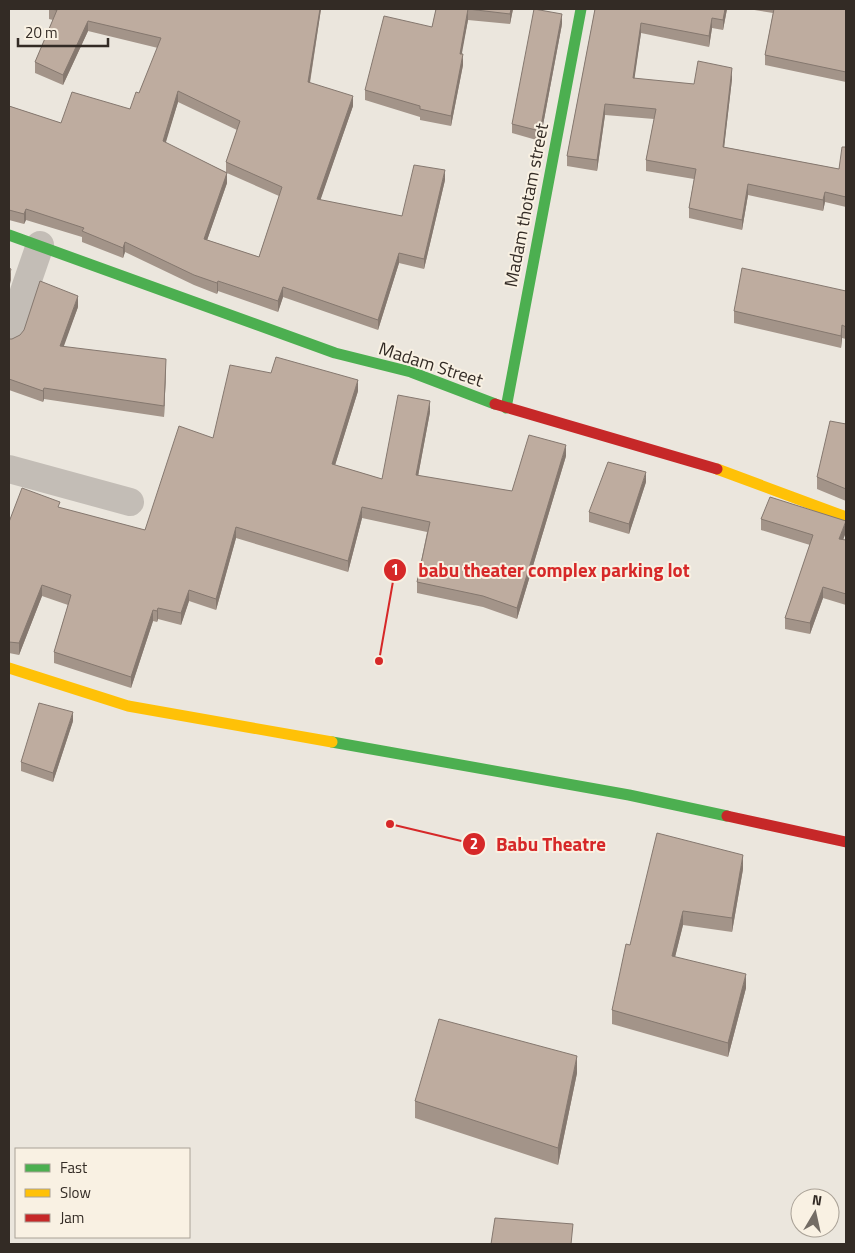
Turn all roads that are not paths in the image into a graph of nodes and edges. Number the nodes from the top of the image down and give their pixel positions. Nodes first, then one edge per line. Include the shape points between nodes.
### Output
1 (581, 9) edge
2 (9, 235) edge
3 (40, 245) junction
4 (9, 335) edge
5 (506, 408) junction
6 (9, 469) edge
7 (130, 502) dead end
8 (846, 517) edge
9 (9, 668) edge
10 (846, 842) edge

1 - 5 street, Madam thotam street
2 - 3 street, Madam Street
3 - 4 street
3 - 5 street, Madam Street via 335,353 410,372
5 - 8 street, Madam Street via 714,468
6 - 7 street
9 - 10 street via 128,706 629,796

